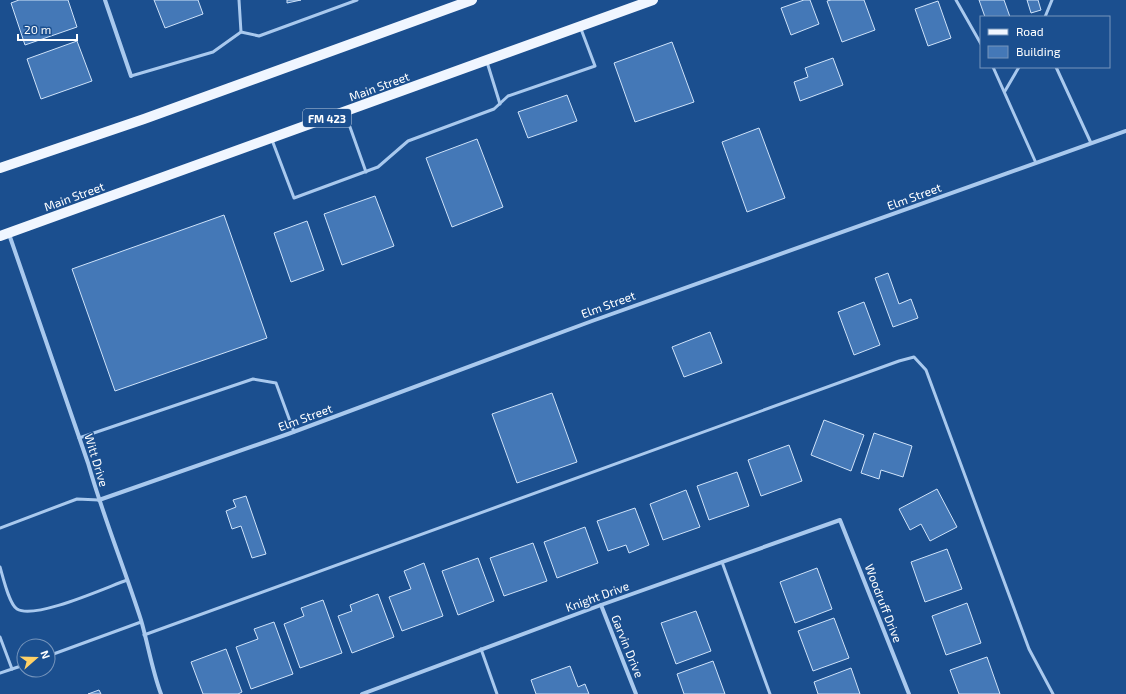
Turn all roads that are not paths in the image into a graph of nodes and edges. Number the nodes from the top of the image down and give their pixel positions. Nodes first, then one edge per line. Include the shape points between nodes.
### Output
1 (105, 0) edge
2 (239, 0) edge
3 (357, 0) edge
4 (472, 0) edge
5 (653, 0) edge
6 (956, 0) edge
7 (1052, 0) edge
8 (1045, 16) edge
9 (580, 26) junction
10 (241, 32) junction
11 (980, 42) edge
12 (486, 60) junction
13 (994, 68) edge
14 (1018, 68) edge
15 (1056, 68) edge
16 (131, 76) joint
17 (1005, 91) junction
18 (500, 104) junction
19 (345, 112) junction
20 (1126, 131) edge
21 (271, 138) junction
22 (1091, 143) junction
23 (1036, 163) junction
24 (0, 168) edge
25 (366, 172) junction
26 (4, 235) edge
27 (294, 432) junction
28 (80, 438) junction
29 (99, 500) junction
30 (840, 520) joint
31 (0, 528) edge
32 (722, 562) junction
33 (0, 567) edge
34 (127, 580) junction
35 (601, 605) junction
36 (141, 622) junction
37 (144, 635) junction
38 (0, 637) edge
39 (481, 649) junction
40 (56, 653) edge
41 (16, 668) edge
42 (12, 669) junction
43 (0, 673) edge
44 (161, 694) edge
45 (363, 694) edge
46 (497, 694) edge
47 (636, 694) edge
48 (770, 694) edge
49 (909, 694) edge
50 (1053, 694) edge

1 - 16 street
2 - 10 lane
3 - 10 lane via 259,36
4 - 24 main road via 144,119
5 - 9 main road, Main Street / FM 423
6 - 11 lane
7 - 8 lane
9 - 12 main road, Main Street / FM 423
9 - 18 lane via 595,66 508,96
10 - 16 lane via 213,52
12 - 18 lane
12 - 19 main road, Main Street / FM 423
13 - 17 lane
14 - 17 lane
15 - 22 lane
17 - 23 lane
18 - 25 lane via 494,109 408,141 378,167
19 - 21 main road, Main Street / FM 423
19 - 25 lane
20 - 22 street, Elm Street
21 - 25 lane via 294,198
21 - 26 main road, Main Street / FM 423
22 - 23 street, Elm Street
23 - 27 street, Elm Street via 592,321
26 - 28 street, Witt Drive
27 - 28 lane via 276,383 253,379
27 - 29 street, Elm Street
28 - 29 street, Witt Drive
29 - 31 lane via 77,499
29 - 34 street, Witt Drive
30 - 32 street, Knight Drive
30 - 49 street, Woodruff Drive
32 - 35 street, Knight Drive
32 - 48 lane
33 - 34 lane via 12,603 16,609 23,611 48,609
34 - 36 street, Witt Drive
35 - 39 street, Knight Drive
35 - 47 street, Garvin Drive
36 - 37 street, Witt Drive
36 - 40 lane
37 - 44 street, Witt Drive
37 - 50 lane via 914,357 926,370 1028,649
38 - 42 lane
39 - 45 street, Knight Drive
39 - 46 lane
41 - 42 lane
42 - 43 lane

